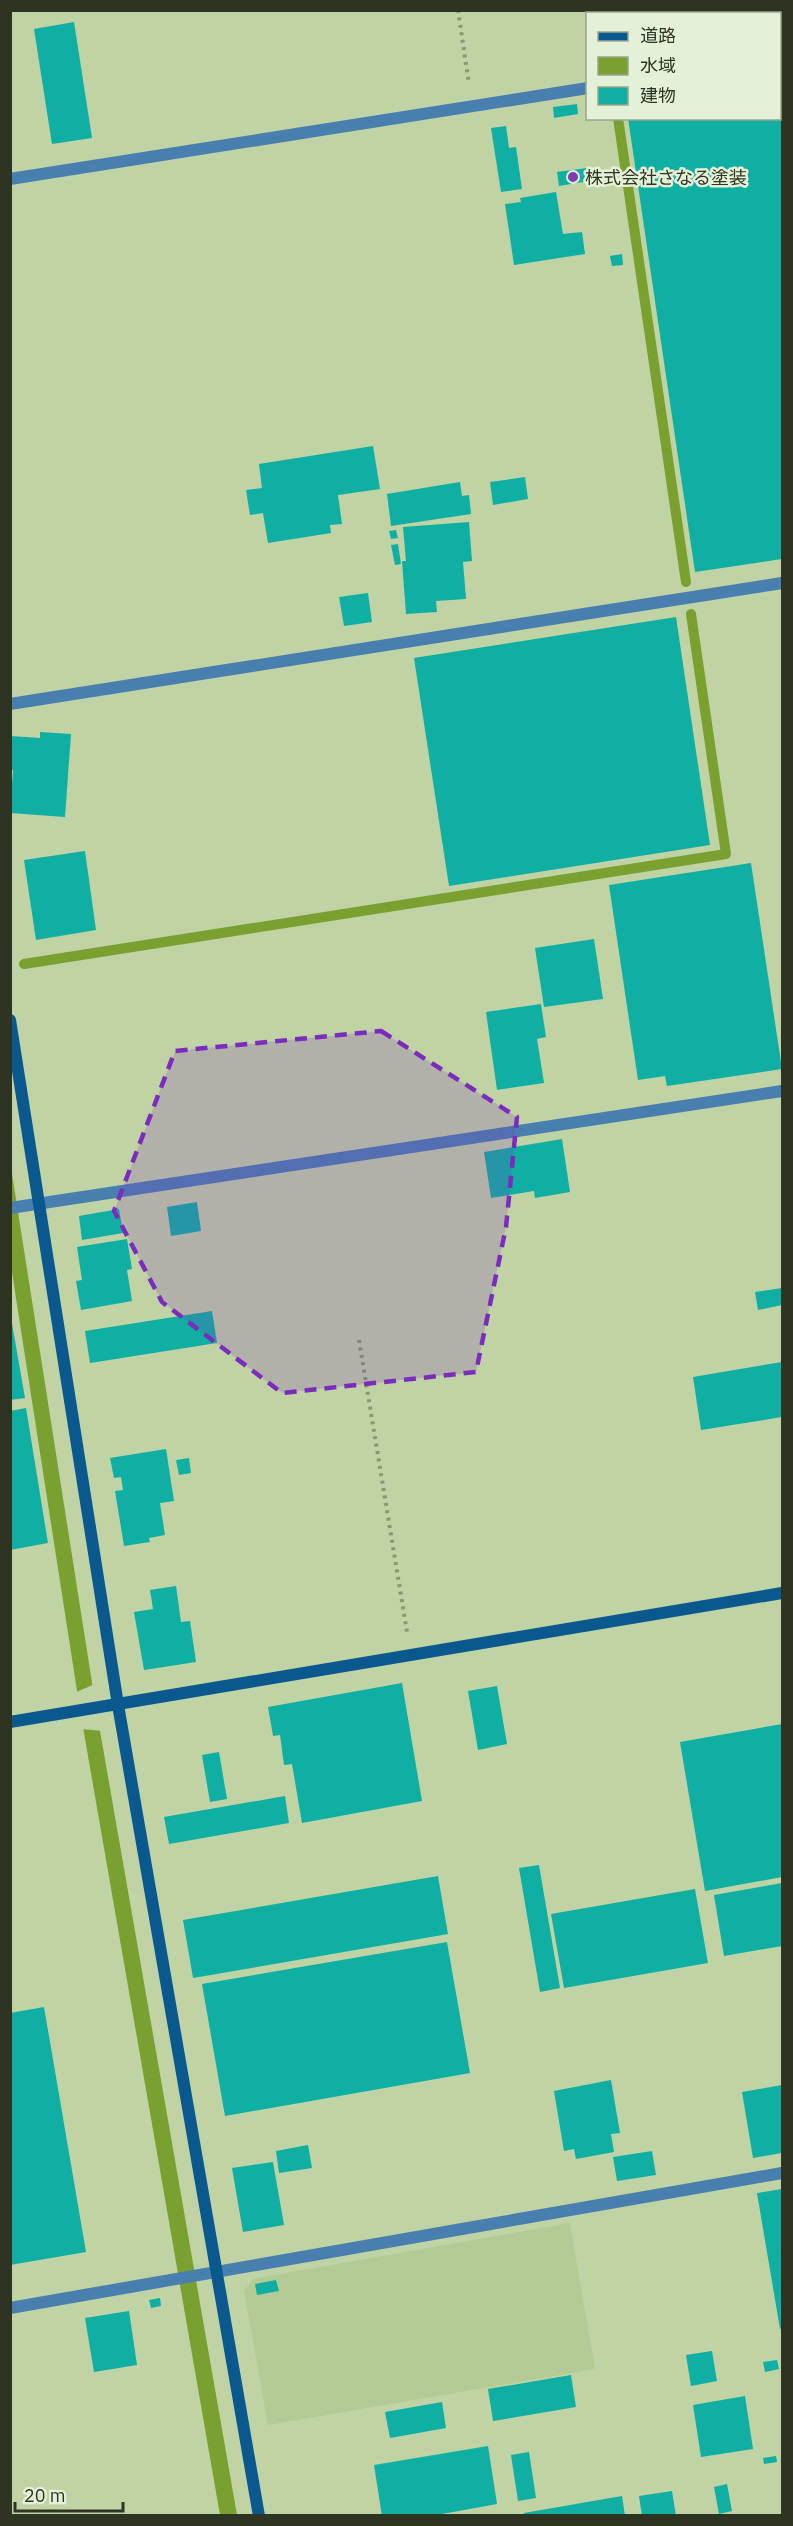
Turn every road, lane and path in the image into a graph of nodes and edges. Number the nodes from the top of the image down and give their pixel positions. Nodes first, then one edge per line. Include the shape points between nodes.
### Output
1 (458, 10) edge
2 (586, 88) edge
3 (472, 106) junction
4 (10, 179) edge
5 (783, 583) edge
6 (10, 704) edge
7 (10, 1020) edge
8 (783, 1090) edge
9 (39, 1204) junction
10 (15, 1208) edge
11 (359, 1340) dead end
12 (783, 1593) edge
13 (410, 1655) junction
14 (118, 1705) junction
15 (10, 1722) edge
16 (783, 2173) edge
17 (216, 2272) junction
18 (10, 2308) edge
19 (259, 2516) edge

1 - 3 path
2 - 3 street
3 - 4 street
5 - 6 street
7 - 9 street
8 - 9 street
9 - 10 street
9 - 14 street
11 - 13 path
12 - 13 street
13 - 14 street
14 - 15 street
14 - 17 street
16 - 17 street
17 - 18 street
17 - 19 street

